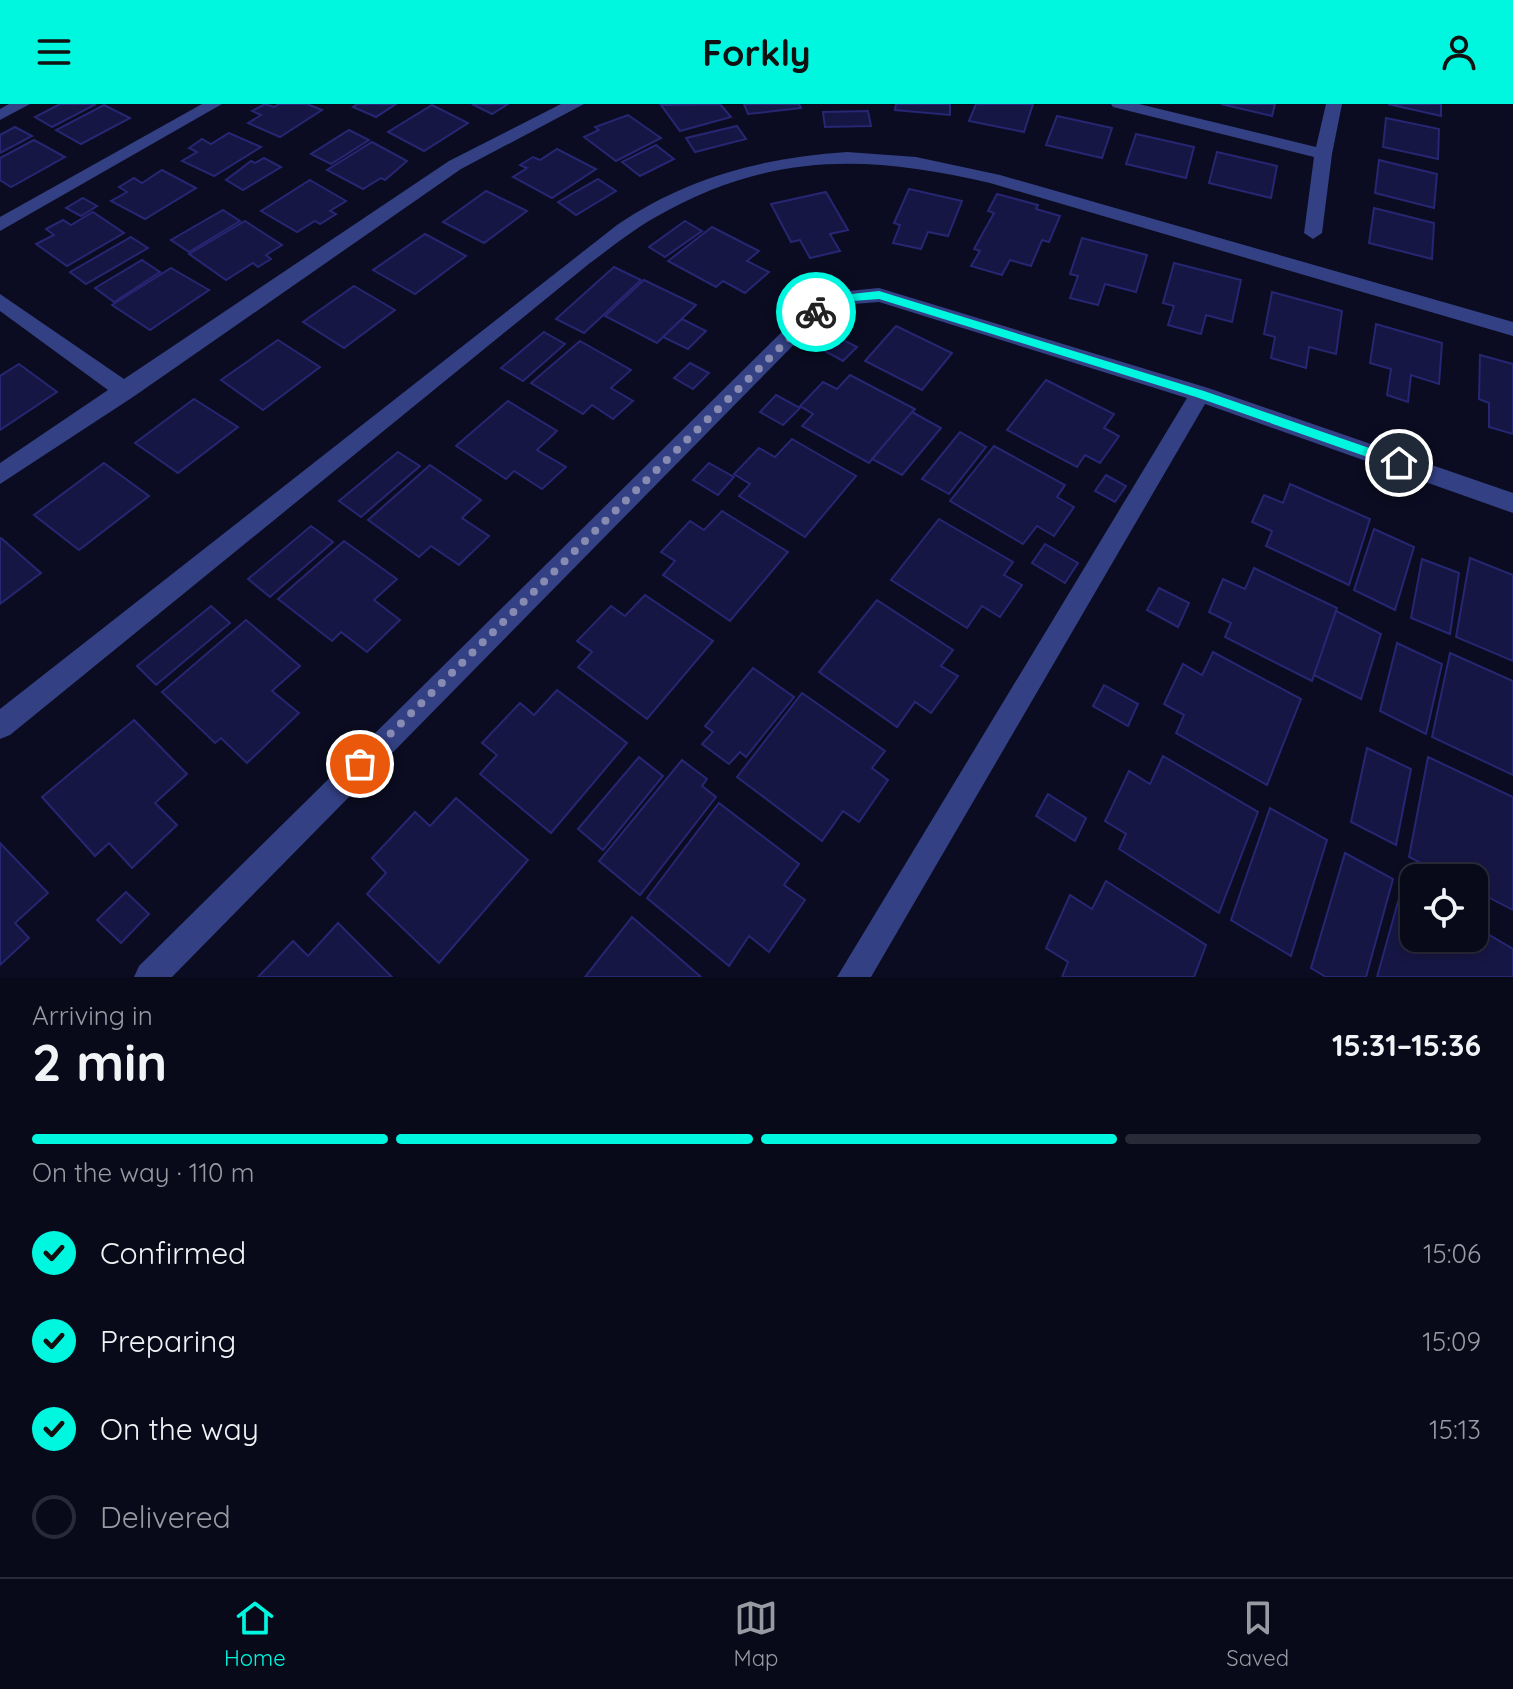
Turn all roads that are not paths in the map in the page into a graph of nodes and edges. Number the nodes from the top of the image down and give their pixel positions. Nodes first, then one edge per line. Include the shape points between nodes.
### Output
1 (22, 104) edge
2 (214, 104) edge
3 (576, 104) edge
4 (1119, 104) edge
5 (1334, 104) edge
6 (0, 115) edge
7 (1323, 154) junction
8 (0, 225) edge
9 (1313, 233) dead end
10 (0, 301) edge
11 (1513, 329) edge
12 (125, 391) junction
13 (1200, 394) junction
14 (0, 475) edge
15 (1513, 503) edge
16 (0, 726) edge
17 (150, 977) edge
18 (853, 977) edge

1 - 6 street
2 - 8 street
3 - 12 street via 455,165
4 - 7 street
5 - 7 street
7 - 9 street
10 - 12 street
11 - 16 street via 1009,183 915,161 808,160 744,171 647,214 583,259
12 - 14 street
13 - 15 street
13 - 17 street via 879,295 837,299 801,325
13 - 18 street

